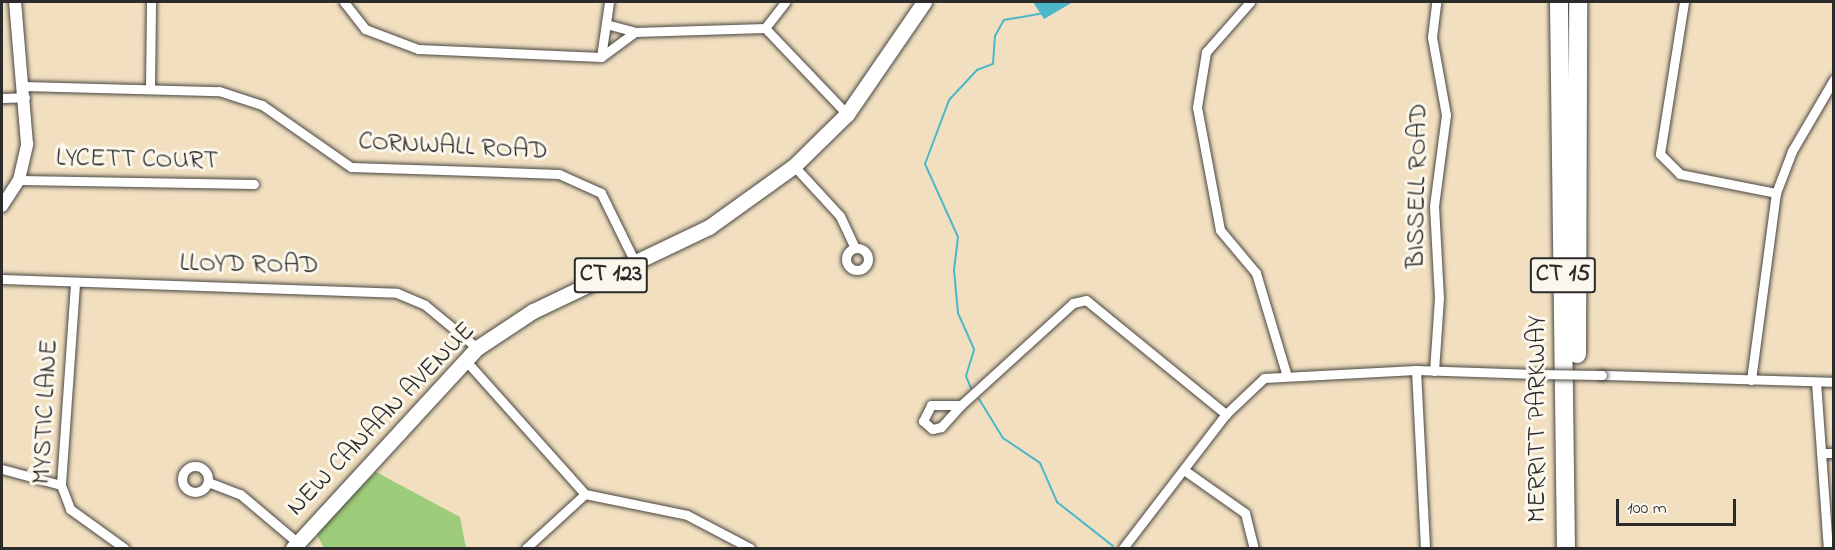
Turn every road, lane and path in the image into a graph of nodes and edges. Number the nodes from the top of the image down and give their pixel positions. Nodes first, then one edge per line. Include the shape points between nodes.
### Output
1 (15, 2) edge
2 (151, 2) edge
3 (344, 2) edge
4 (609, 2) edge
5 (785, 2) edge
6 (924, 2) edge
7 (1250, 2) edge
8 (1436, 2) edge
9 (1559, 2) edge
10 (1578, 2) edge
11 (1684, 2) edge
12 (606, 24) junction
13 (765, 28) junction
14 (635, 32) junction
15 (601, 57) junction
16 (1833, 79) edge
17 (150, 88) junction
18 (24, 92) junction
19 (2, 98) edge
20 (847, 114) junction
21 (794, 166) junction
22 (19, 180) junction
23 (254, 184) dead end
24 (1776, 193) junction
25 (2, 206) edge
26 (855, 248) dead end
27 (636, 264) junction
28 (2, 279) edge
29 (75, 284) junction
30 (477, 348) junction
31 (467, 362) junction
32 (1416, 370) junction
33 (1434, 371) junction
34 (1286, 373) junction
35 (1751, 380) junction
36 (1816, 382) junction
37 (1833, 382) edge
38 (961, 405) dead end
39 (1226, 414) junction
40 (1821, 453) junction
41 (1833, 453) edge
42 (2, 469) edge
43 (1184, 470) junction
44 (208, 482) dead end
45 (61, 485) junction
46 (585, 494) junction
47 (295, 546) edge
48 (1829, 547) edge
49 (124, 549) edge
50 (526, 549) edge
51 (750, 549) edge
52 (1123, 549) edge
53 (1254, 549) edge
54 (1425, 549) edge
55 (1566, 549) edge
56 (1578, 549) edge

1 - 18 street via 13,29
2 - 17 street
3 - 15 street via 365,29 418,49
4 - 12 street
5 - 13 street
6 - 20 main road, NEW CANAAN AVENUE / CT 123
7 - 34 street via 1206,52 1197,77 1197,107 1220,230 1256,273
8 - 33 street, BISSELL ROAD via 1432,37 1446,115 1434,206 1439,298
9 - 55 highway, MERRITT PARKWAY / CT 15
10 - 56 highway, MERRITT PARKWAY / CT 15
11 - 24 street via 1660,154 1680,174
12 - 14 street
12 - 15 street
13 - 14 street
13 - 20 street
14 - 15 street
16 - 24 street via 1792,151
17 - 18 street, CORNWALL ROAD
17 - 27 street, CORNWALL ROAD via 241,96 351,166 559,174 586,183 611,208
18 - 19 street, CORNWALL ROAD
18 - 22 street via 27,144
20 - 21 main road, NEW CANAAN AVENUE / CT 123
21 - 26 street via 840,216
21 - 27 main road, NEW CANAAN AVENUE / CT 123 via 709,227
22 - 23 street, LYCETT COURT
22 - 25 street
24 - 35 street
27 - 30 main road, NEW CANAAN AVENUE / CT 123 via 532,311
28 - 29 street, LLOYD ROAD
29 - 30 street, LLOYD ROAD via 397,293 425,305
29 - 45 street, MYSTIC LANE
30 - 31 main road, NEW CANAAN AVENUE / CT 123
31 - 46 street
31 - 47 main road, NEW CANAAN AVENUE / CT 123
32 - 33 street
32 - 34 street
32 - 54 street
33 - 35 street, bridge
34 - 39 street via 1250,387
35 - 36 street
36 - 37 street
36 - 40 street
38 - 39 street via 1073,303 1086,300
39 - 43 street
40 - 41 street
40 - 48 street
42 - 45 street
43 - 52 street
43 - 53 street via 1245,513
44 - 47 street via 240,494
45 - 49 street, MYSTIC LANE via 70,509
46 - 50 street
46 - 51 street via 687,515

